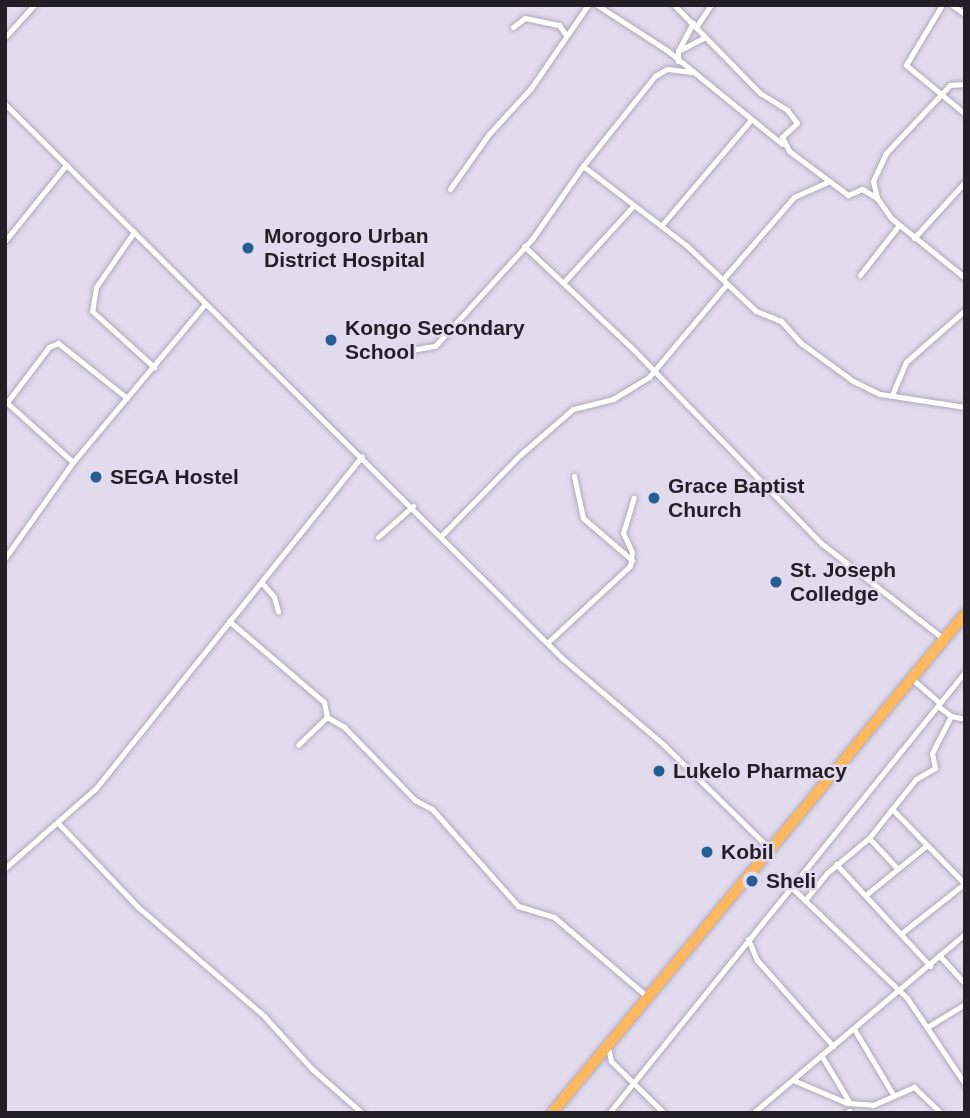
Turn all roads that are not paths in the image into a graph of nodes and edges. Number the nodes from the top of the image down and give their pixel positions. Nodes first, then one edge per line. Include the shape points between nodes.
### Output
1 (34, 5) edge
2 (588, 5) edge
3 (597, 5) edge
4 (674, 5) edge
5 (711, 5) edge
6 (942, 5) edge
7 (952, 5) edge
8 (965, 14) edge
9 (695, 24) junction
10 (513, 27) dead end
11 (566, 35) junction
12 (5, 37) edge
13 (705, 37) junction
14 (678, 51) junction
15 (678, 61) junction
16 (692, 72) junction
17 (965, 83) edge
18 (941, 94) junction
19 (5, 104) edge
20 (965, 114) edge
21 (751, 120) junction
22 (784, 145) junction
23 (66, 164) junction
24 (583, 166) junction
25 (830, 181) junction
26 (965, 183) edge
27 (450, 189) dead end
28 (877, 198) junction
29 (635, 205) junction
30 (899, 225) junction
31 (661, 226) junction
32 (134, 232) junction
33 (914, 238) junction
34 (5, 241) edge
35 (524, 246) junction
36 (860, 275) dead end
37 (965, 278) edge
38 (723, 279) junction
39 (563, 283) junction
40 (726, 285) junction
41 (205, 304) junction
42 (965, 310) edge
43 (400, 352) dead end
44 (153, 367) junction
45 (652, 373) junction
46 (892, 395) junction
47 (127, 398) junction
48 (6, 403) edge
49 (965, 407) edge
50 (362, 456) junction
51 (73, 462) junction
52 (574, 476) dead end
53 (634, 498) dead end
54 (413, 506) junction
55 (443, 535) junction
56 (378, 537) dead end
57 (5, 558) edge
58 (632, 561) junction
59 (262, 583) junction
60 (278, 611) dead end
61 (965, 614) edge
62 (229, 621) junction
63 (944, 639) junction
64 (547, 643) junction
65 (965, 672) edge
66 (911, 678) junction
67 (939, 704) junction
68 (951, 716) junction
69 (327, 717) junction
70 (965, 719) edge
71 (299, 745) dead end
72 (892, 809) junction
73 (58, 823) junction
74 (869, 838) junction
75 (927, 845) junction
76 (769, 848) junction
77 (836, 864) junction
78 (896, 867) junction
79 (5, 868) edge
80 (965, 884) edge
81 (791, 887) junction
82 (867, 894) junction
83 (806, 899) junction
84 (903, 932) junction
85 (965, 934) edge
86 (748, 939) junction
87 (939, 955) junction
88 (930, 966) junction
89 (965, 984) edge
90 (643, 993) dead end
91 (900, 993) junction
92 (965, 1004) edge
93 (929, 1026) junction
94 (854, 1029) junction
95 (608, 1045) junction
96 (833, 1046) junction
97 (821, 1055) junction
98 (634, 1080) junction
99 (793, 1080) junction
100 (965, 1084) edge
101 (894, 1096) junction
102 (848, 1103) junction
103 (849, 1112) edge
104 (362, 1113) edge
105 (552, 1113) edge
106 (609, 1113) edge
107 (664, 1113) edge
108 (753, 1113) edge
109 (941, 1113) edge

1 - 12 street
2 - 11 street
3 - 15 street
4 - 9 street
5 - 9 street
6 - 18 street via 906,62
7 - 8 street
9 - 13 street
9 - 14 street
10 - 11 street via 526,18 559,25
11 - 27 street
13 - 14 street
13 - 22 street via 760,93 795,120 797,124 784,132
14 - 15 street
15 - 16 street
16 - 21 street
16 - 24 street via 667,69 655,76
17 - 18 street via 954,83
18 - 20 street
18 - 28 street via 886,153 873,181
19 - 23 street
21 - 22 street
21 - 31 street
22 - 25 street
23 - 32 street
23 - 34 street
24 - 29 street
24 - 35 street
25 - 28 street via 848,195 862,189
25 - 38 street via 794,197
26 - 33 street
28 - 30 street
29 - 31 street
29 - 39 street
30 - 33 street
30 - 36 street
31 - 38 street
32 - 41 street
32 - 44 street via 96,288 92,311
33 - 37 street
35 - 39 street
35 - 43 street via 435,346
38 - 40 street
39 - 45 street
40 - 45 street
40 - 46 street via 760,313 781,321 832,367 865,388
41 - 44 street
41 - 50 street
42 - 46 street via 906,362
44 - 47 street
45 - 55 street via 613,399 573,409 520,455
45 - 63 street via 821,543
46 - 49 street
47 - 48 street via 58,343 49,347
47 - 51 street
48 - 51 street
50 - 54 street
50 - 59 street
51 - 57 street
52 - 58 street via 583,518
53 - 58 street via 622,533
54 - 55 street
54 - 56 street
55 - 64 street
58 - 64 street via 620,578
59 - 60 street
59 - 62 street
61 - 63 highway
62 - 69 street via 324,702
62 - 73 street via 148,718 135,742
63 - 66 highway
64 - 76 street via 671,752
65 - 67 street
66 - 67 street
66 - 76 highway
67 - 68 street
67 - 81 street
68 - 70 street
68 - 72 street via 932,753 934,768 916,779
69 - 71 street
69 - 90 street via 344,727 415,800 432,809 518,906 554,918
72 - 74 street
72 - 75 street
73 - 79 street
73 - 104 street via 139,908 264,1016 311,1068
74 - 77 street
74 - 78 street
75 - 78 street
75 - 80 street
76 - 95 highway
77 - 82 street
77 - 83 street
78 - 82 street
80 - 84 street
81 - 83 street
81 - 86 street
82 - 84 street
83 - 91 street
84 - 88 street
85 - 87 street
86 - 96 street via 757,960
86 - 98 street
87 - 88 street
87 - 89 street
88 - 91 street
91 - 93 street
91 - 94 street
92 - 93 street
93 - 100 street
94 - 96 street
94 - 101 street
95 - 98 street via 611,1061
95 - 105 highway
96 - 97 street
97 - 99 street
97 - 102 street
98 - 106 street
98 - 107 street
99 - 102 street
99 - 108 street
101 - 102 street via 873,1105
101 - 109 street via 914,1087
102 - 103 street

